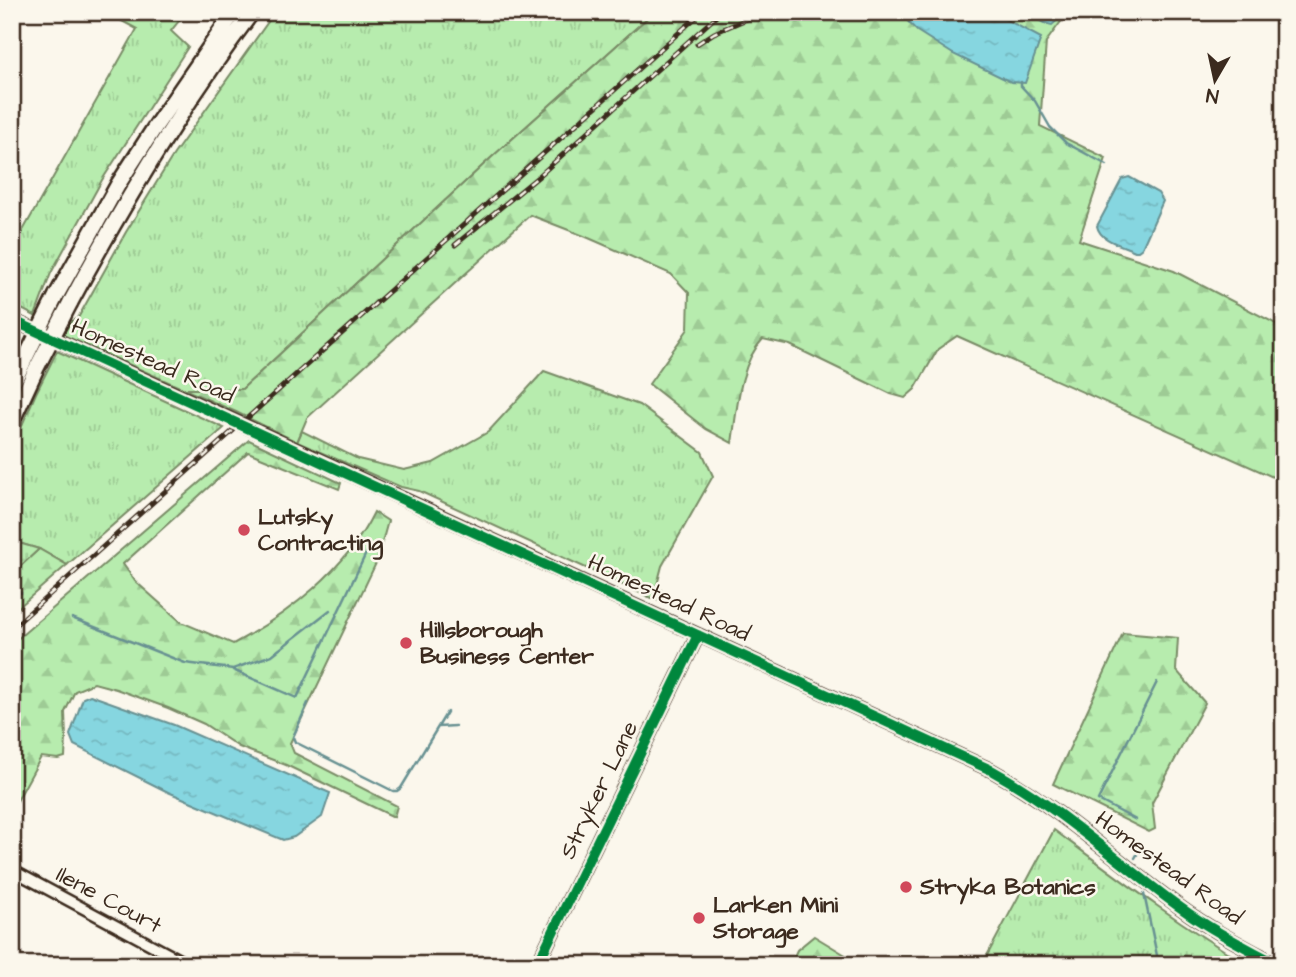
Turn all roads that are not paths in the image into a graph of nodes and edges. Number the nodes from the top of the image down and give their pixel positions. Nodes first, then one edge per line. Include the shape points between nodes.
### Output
1 (234, 12) edge
2 (252, 12) edge
3 (63, 300) junction
4 (12, 320) edge
5 (30, 366) junction
6 (12, 385) edge
7 (12, 421) edge
8 (698, 635) junction
9 (12, 870) edge
10 (188, 965) edge
11 (537, 965) edge
12 (1278, 965) edge

1 - 3 highway via 120,183
2 - 3 highway via 169,132
3 - 5 highway, bridge
4 - 8 street, Homestead Road, bridge
5 - 6 highway
5 - 7 highway
8 - 11 street, Stryker Lane
8 - 12 street, Homestead Road via 1008,779 1066,817 1181,909
9 - 10 street, Ilene Court

